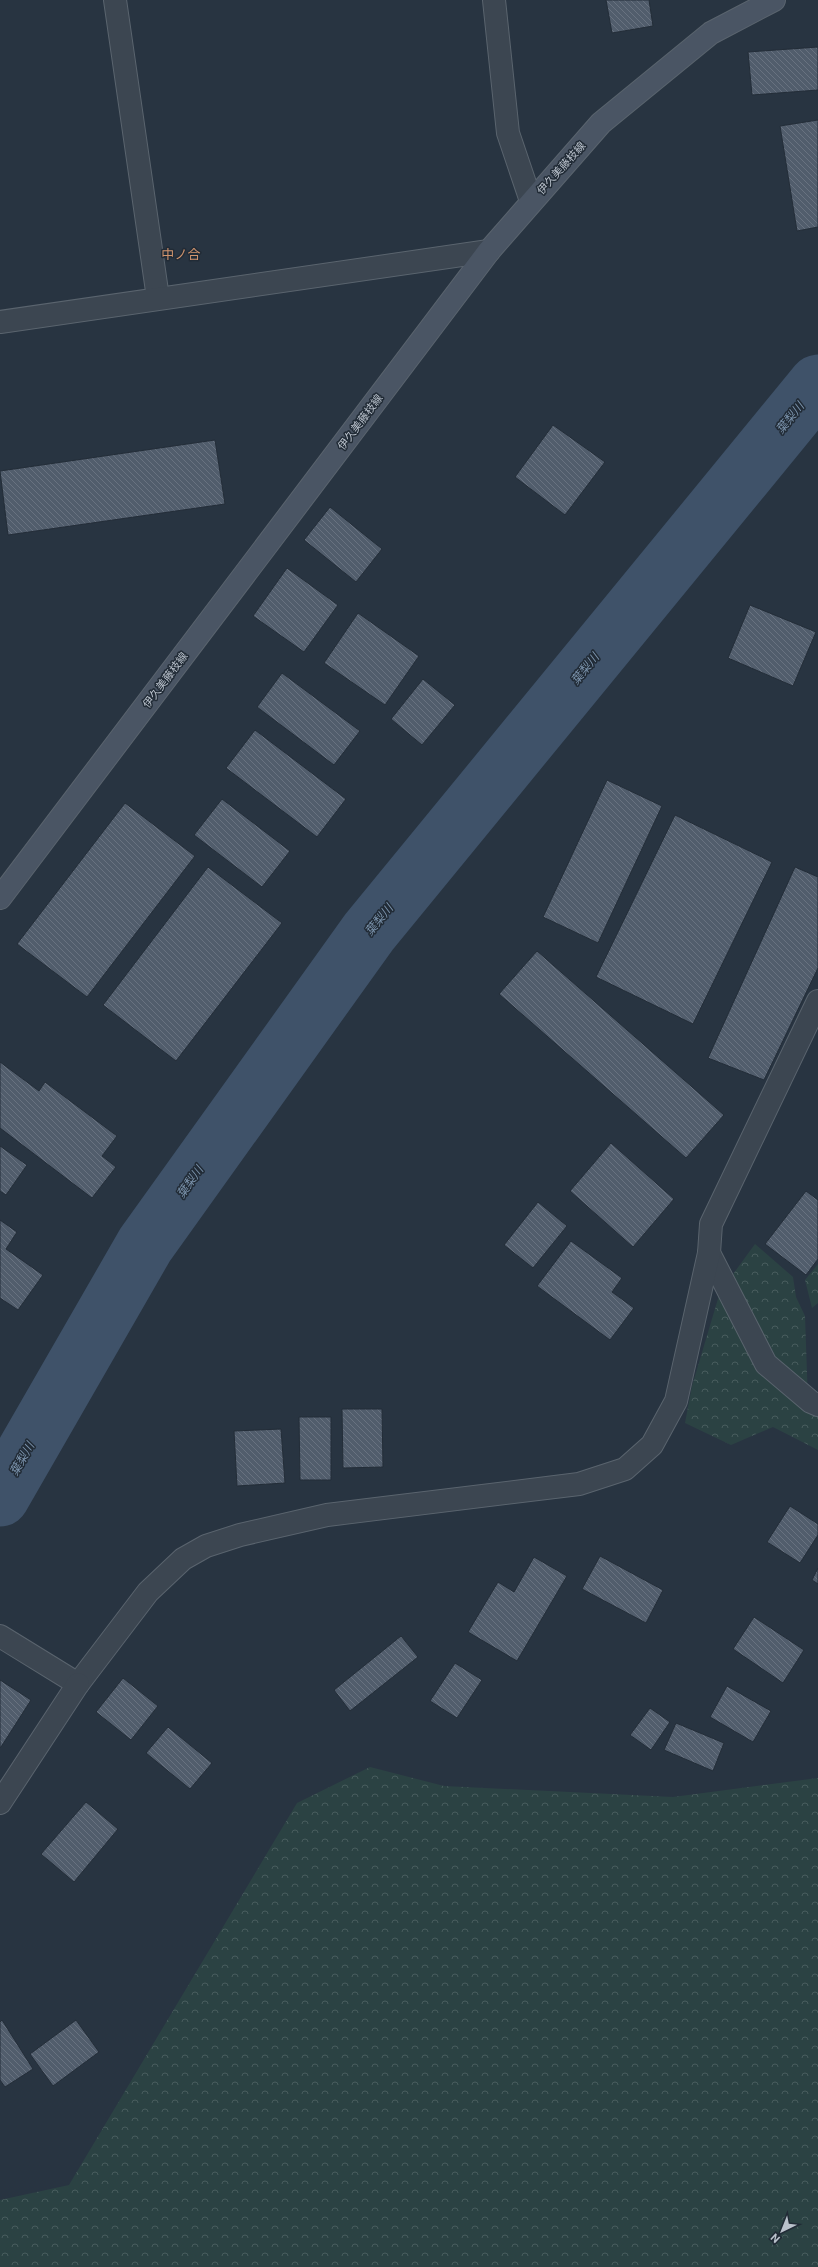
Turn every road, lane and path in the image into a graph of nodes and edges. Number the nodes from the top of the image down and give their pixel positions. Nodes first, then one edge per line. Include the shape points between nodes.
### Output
1 (115, 0) edge
2 (494, 0) edge
3 (774, 0) edge
4 (531, 201) junction
5 (489, 251) junction
6 (158, 298) junction
7 (0, 322) edge
8 (0, 898) edge
9 (818, 1001) edge
10 (709, 1253) junction
11 (818, 1405) edge
12 (1, 1636) edge
13 (78, 1684) junction
14 (0, 1803) edge

1 - 6 street
2 - 4 street via 508,133
3 - 4 main road, 伊久美藤枝線 via 711,33 607,118
4 - 5 main road, 伊久美藤枝線
5 - 6 street
5 - 8 main road, 伊久美藤枝線
6 - 7 street
9 - 10 street via 711,1224
10 - 11 street via 766,1364
10 - 13 street via 676,1401 652,1445 625,1469 579,1484 327,1515 240,1535 206,1546 183,1559 148,1592
12 - 13 street
13 - 14 street

